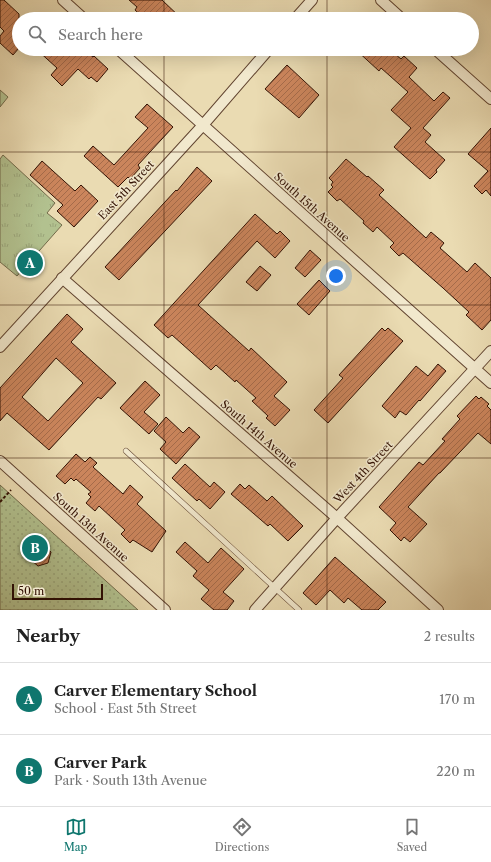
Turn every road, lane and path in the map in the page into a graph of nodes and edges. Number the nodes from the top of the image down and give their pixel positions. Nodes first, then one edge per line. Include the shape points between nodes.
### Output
1 (63, 0) edge
2 (312, 0) edge
3 (381, 0) edge
4 (76, 12) edge
5 (301, 12) edge
6 (394, 12) edge
7 (126, 56) edge
8 (263, 56) edge
9 (444, 56) edge
10 (491, 99) edge
11 (203, 125) junction
12 (62, 278) junction
13 (0, 347) edge
14 (491, 351) edge
15 (474, 368) junction
16 (491, 383) edge
17 (126, 451) dead end
18 (0, 461) edge
19 (11, 490) dead end
20 (0, 502) edge
21 (337, 518) junction
22 (275, 588) junction
23 (165, 610) edge
24 (255, 610) edge
25 (299, 610) edge
26 (438, 610) edge

1 - 4 street
2 - 5 street
3 - 6 street
7 - 11 street, South 15th Avenue
8 - 11 street, East 5th Street
9 - 10 street
11 - 12 street, East 5th Street
11 - 15 street, South 15th Avenue
12 - 13 street, East 5th Street
12 - 21 street, South 14th Avenue
14 - 15 street, West 4th Street
15 - 16 street, South 15th Avenue
15 - 21 street, West 4th Street
17 - 22 lane
18 - 23 street, South 13th Avenue
19 - 20 path
21 - 22 street, West 4th Street
21 - 26 street, South 14th Avenue
22 - 24 street, West 4th Street
22 - 25 lane

